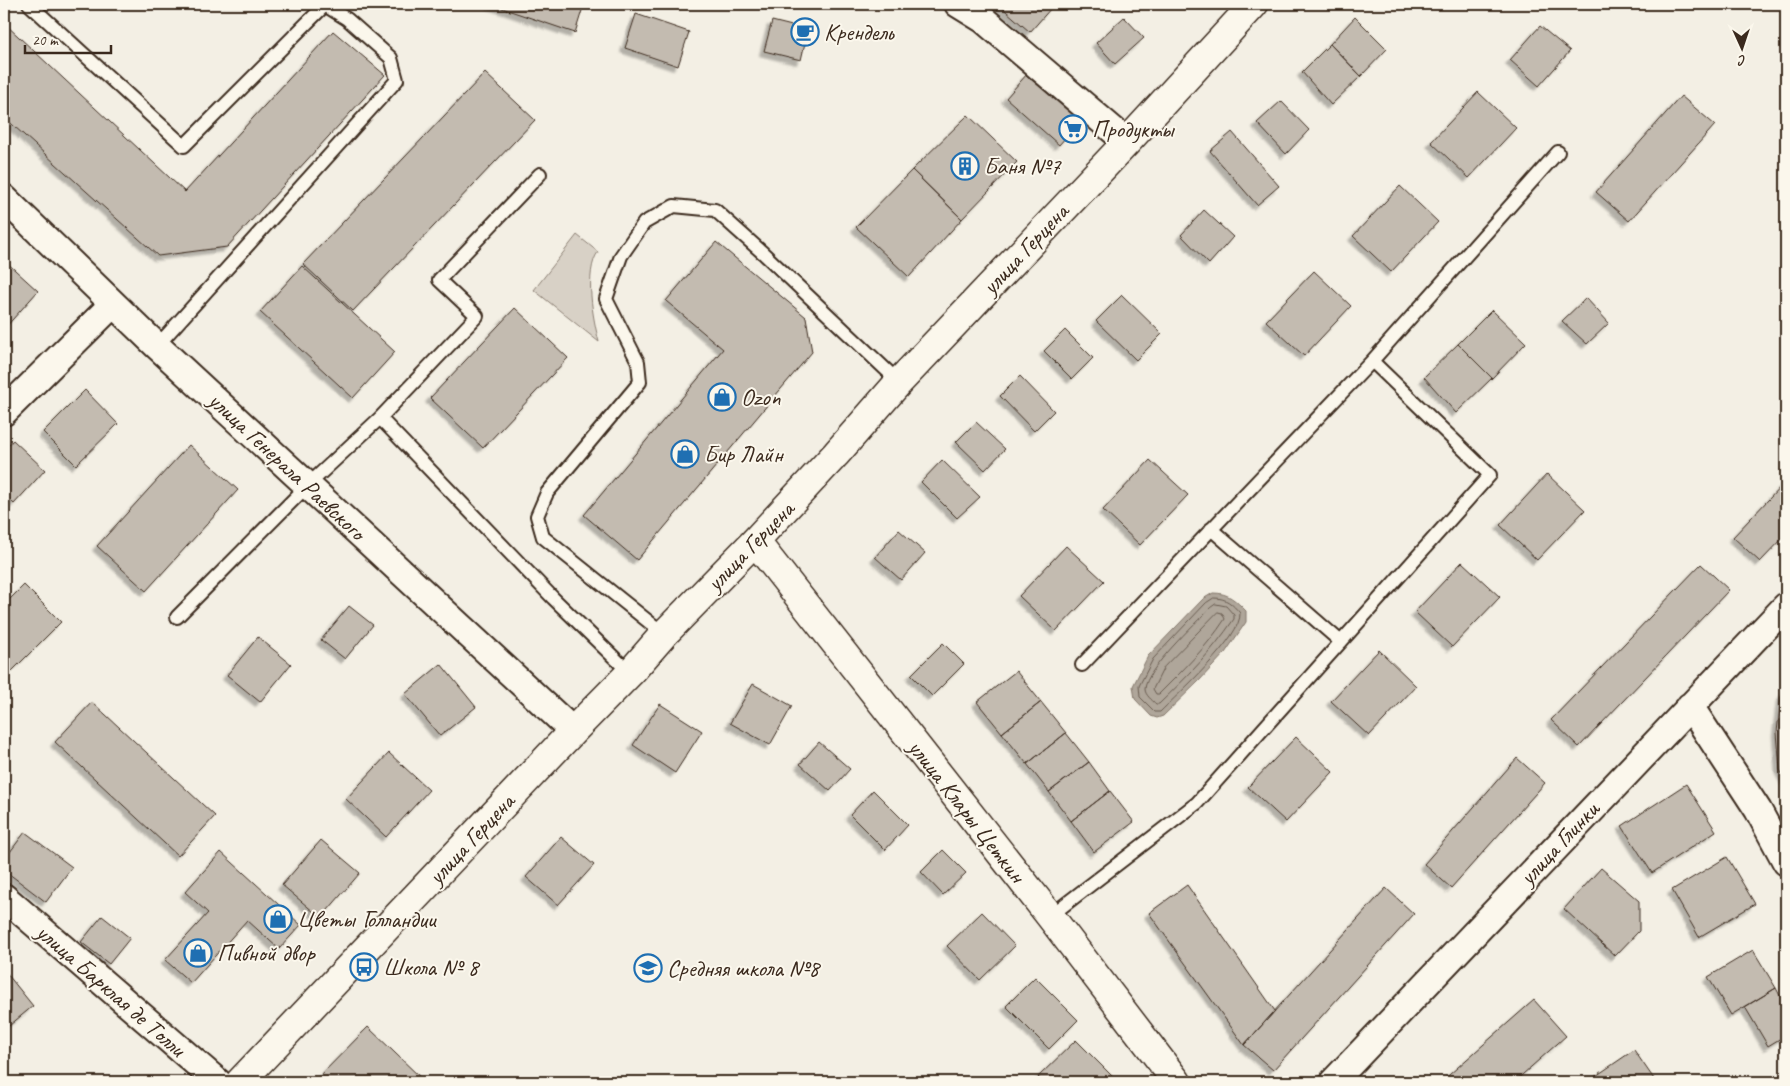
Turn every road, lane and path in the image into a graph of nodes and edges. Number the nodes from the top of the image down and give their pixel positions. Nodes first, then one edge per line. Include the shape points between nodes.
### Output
1 (29, 4) edge
2 (324, 4) edge
3 (958, 4) edge
4 (1254, 4) edge
5 (1127, 142) junction
6 (1558, 152) dead end
7 (540, 174) dead end
8 (4, 198) edge
9 (113, 304) junction
10 (157, 346) junction
11 (1372, 360) junction
12 (899, 382) junction
13 (4, 412) edge
14 (380, 418) junction
15 (308, 485) junction
16 (1212, 529) junction
17 (755, 541) junction
18 (1786, 606) edge
19 (178, 617) dead end
20 (664, 634) junction
21 (1341, 642) junction
22 (1082, 665) dead end
23 (630, 673) junction
24 (1690, 706) junction
25 (573, 731) junction
26 (1786, 862) edge
27 (4, 897) edge
28 (1050, 916) junction
29 (218, 1082) edge
30 (240, 1082) edge
31 (1176, 1082) edge
32 (1333, 1082) edge

1 - 2 lane via 184,146
2 - 10 lane via 347,19 391,58 397,80
3 - 5 street via 984,20
4 - 5 main road, улица Герцена
5 - 12 main road, улица Герцена
6 - 11 lane
7 - 14 lane via 439,280 476,316
8 - 9 street, улица Генерала Раевского
9 - 10 street, улица Генерала Раевского
9 - 13 street
10 - 15 street, улица Генерала Раевского
11 - 16 lane
11 - 21 lane via 1490,475
12 - 17 main road, улица Герцена
12 - 20 lane via 715,210 674,206 644,223 621,256 606,300 638,362 640,382 546,493 537,516 543,537
14 - 15 lane
14 - 23 lane
15 - 19 lane
15 - 25 street, улица Генерала Раевского
16 - 21 lane
16 - 22 lane
17 - 20 main road, улица Герцена
17 - 28 main road, улица Клары Цеткин
18 - 24 street, улица Глинки
20 - 23 main road, улица Герцена
21 - 28 lane via 1197,803
23 - 25 main road, улица Герцена
24 - 26 street via 1758,810
24 - 32 street, улица Глинки
25 - 30 main road, улица Герцена
27 - 29 street, улица Барклая де Толли
28 - 31 main road, улица Клары Цеткин

